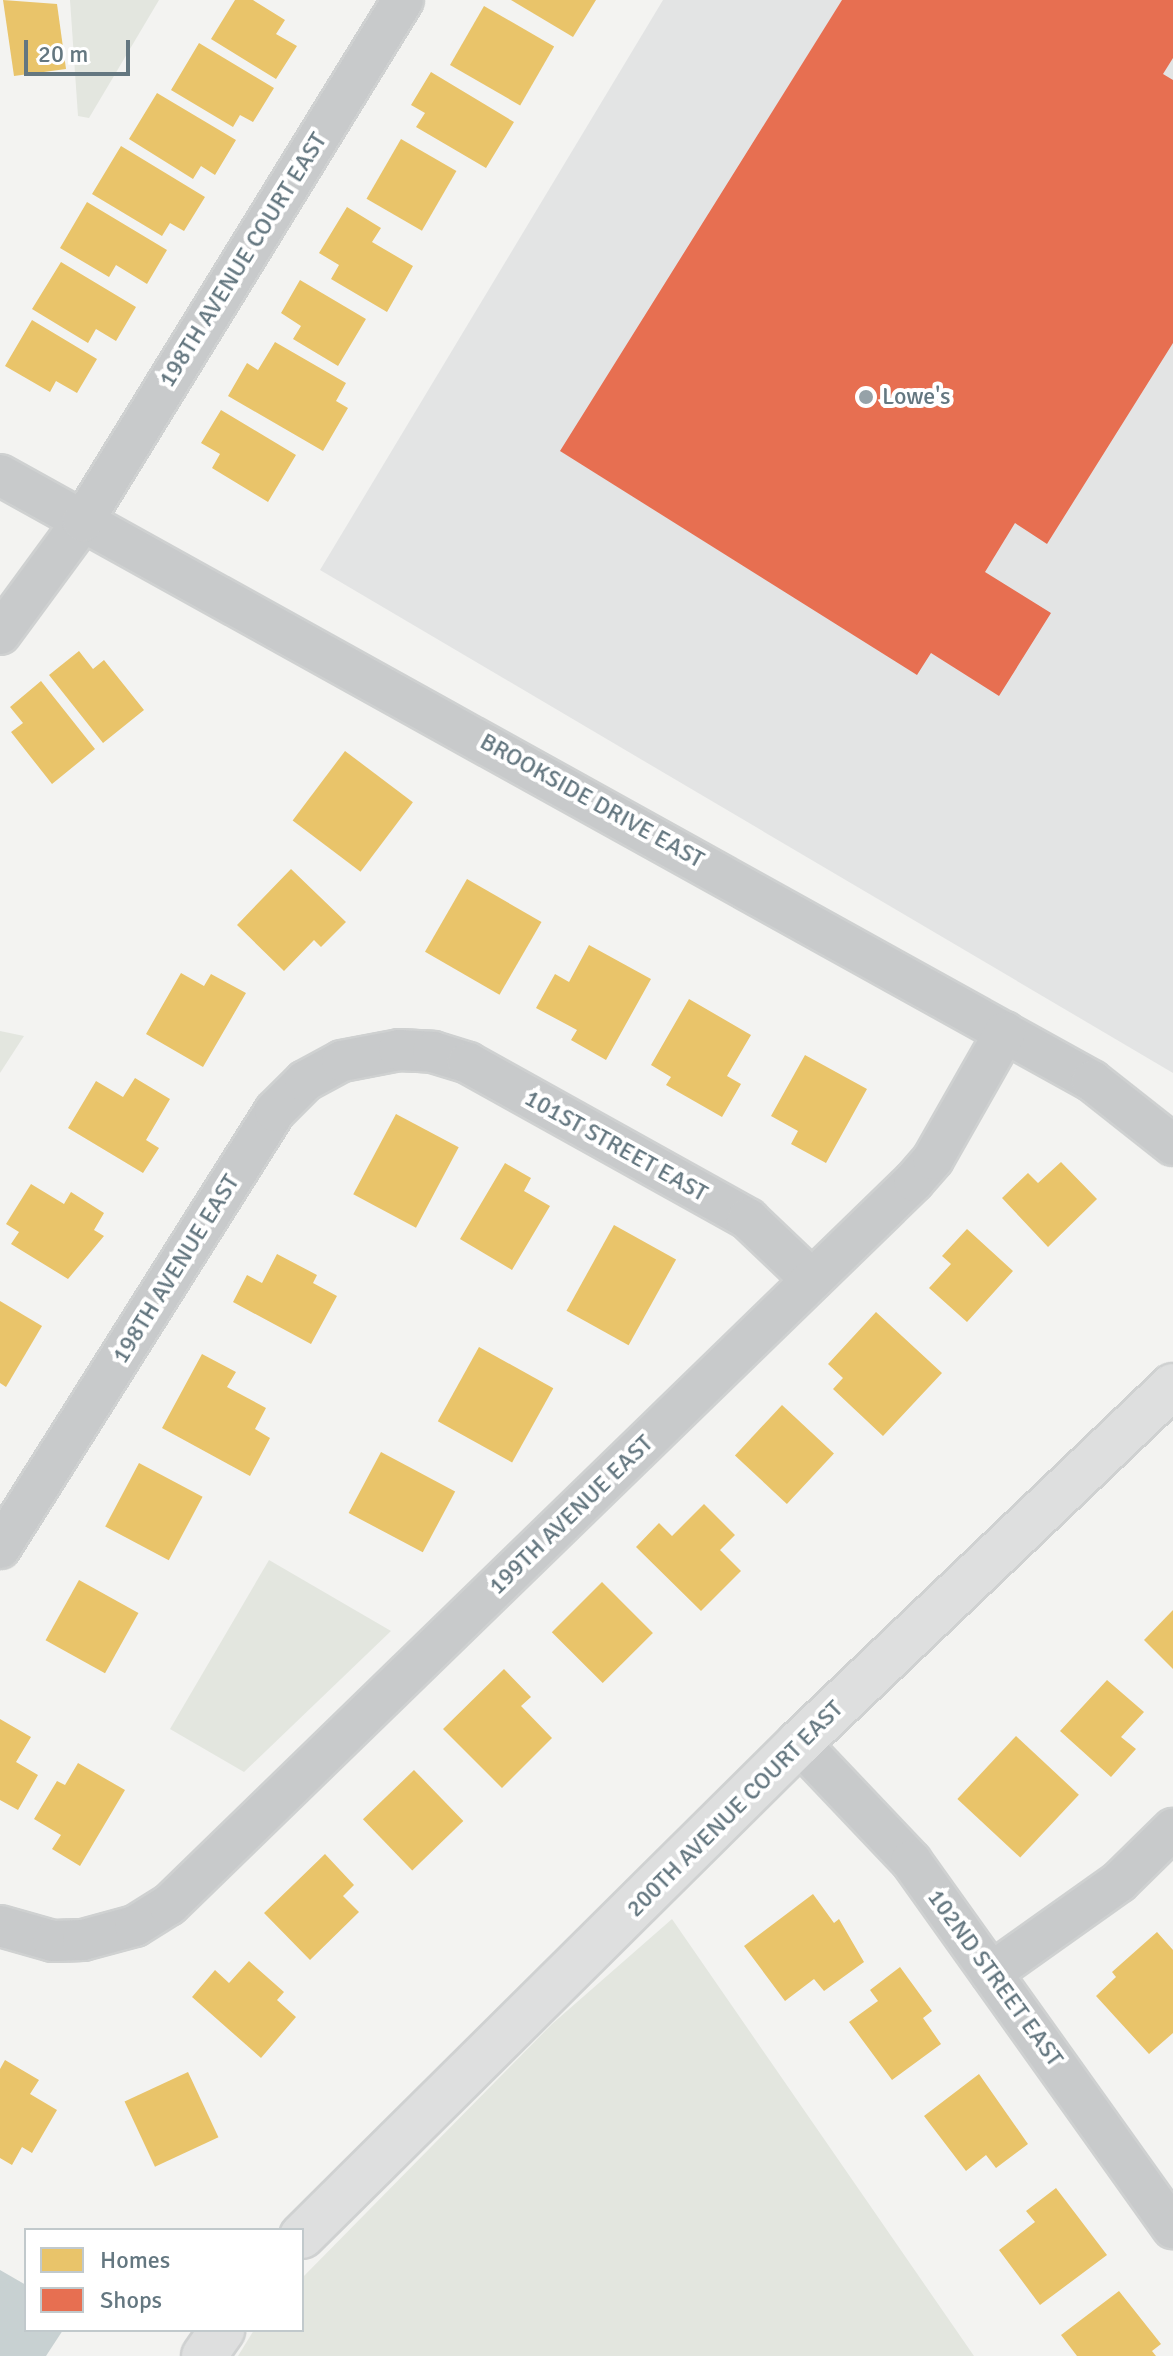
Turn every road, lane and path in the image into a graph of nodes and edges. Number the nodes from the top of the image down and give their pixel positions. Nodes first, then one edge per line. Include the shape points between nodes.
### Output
1 (388, 5) edge
2 (0, 475) edge
3 (83, 521) junction
4 (0, 634) edge
5 (1005, 1032) junction
6 (399, 1050) joint
7 (1173, 1145) edge
8 (812, 1280) junction
9 (1173, 1386) edge
10 (0, 1548) edge
11 (799, 1743) junction
12 (1173, 1829) edge
13 (0, 1926) edge
14 (991, 1973) junction
15 (1173, 2228) edge
16 (304, 2234) edge
17 (221, 2332) edge
18 (204, 2356) edge

1 - 3 street, 198TH AVENUE COURT EAST
2 - 3 street, BROOKSIDE DRIVE EAST
3 - 4 street, 198TH AVENUE COURT EAST
3 - 5 street, BROOKSIDE DRIVE EAST
5 - 7 street, BROOKSIDE DRIVE EAST via 1125,1102
5 - 8 street, 199TH AVENUE EAST via 933,1159
6 - 8 street, 101ST STREET EAST via 433,1052 468,1063 767,1233
6 - 10 street, 198TH AVENUE EAST via 342,1061 305,1081 275,1111
8 - 13 street, 199TH AVENUE EAST via 169,1905 135,1926 83,1940 53,1941
9 - 11 main road, 200TH AVENUE COURT EAST
11 - 14 street, 102ND STREET EAST via 911,1861
11 - 16 main road, 200TH AVENUE COURT EAST
12 - 14 street via 1119,1882
14 - 15 street, 102ND STREET EAST
17 - 18 main road

